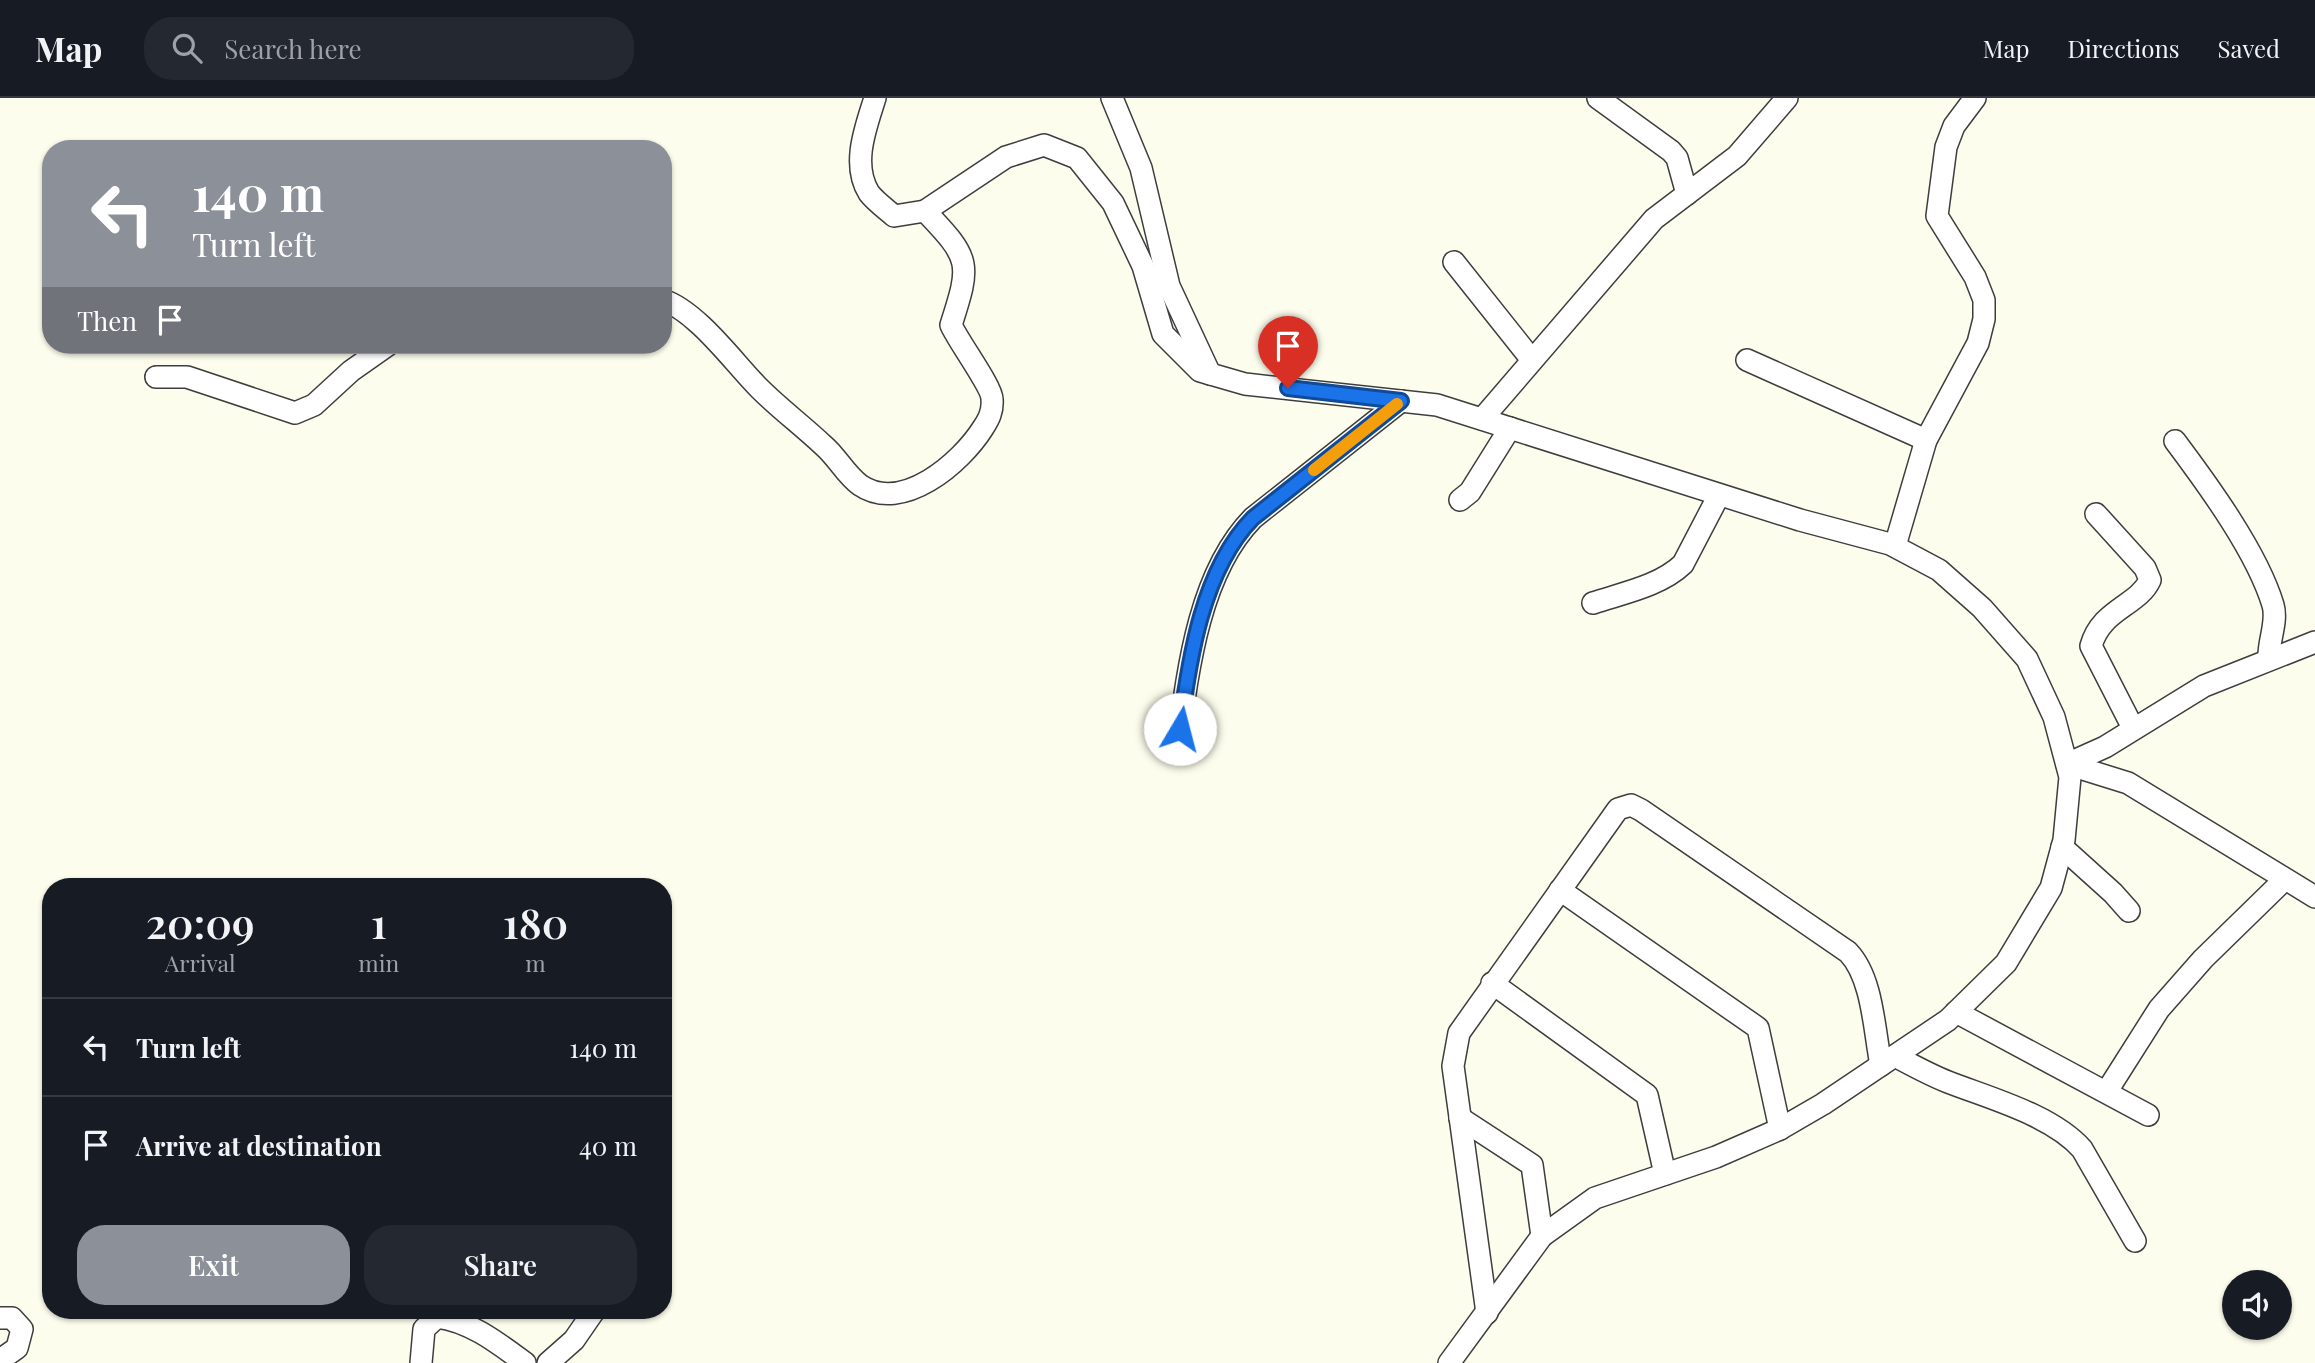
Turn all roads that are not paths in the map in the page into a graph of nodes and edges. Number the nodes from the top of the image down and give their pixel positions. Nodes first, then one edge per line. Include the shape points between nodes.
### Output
1 (876, 98) edge
2 (1112, 98) edge
3 (1598, 98) edge
4 (1787, 98) edge
5 (1975, 98) edge
6 (1687, 194) junction
7 (925, 211) junction
8 (1454, 262) dead end
9 (672, 303) edge
10 (375, 354) edge
11 (1532, 360) junction
12 (1747, 360) dead end
13 (1210, 374) junction
14 (156, 377) dead end
15 (1401, 401) junction
16 (1482, 419) junction
17 (1510, 428) junction
18 (1926, 440) junction
19 (2175, 441) dead end
20 (1719, 495) junction
21 (1460, 499) dead end
22 (2096, 514) dead end
23 (1895, 546) junction
24 (1593, 603) dead end
25 (2315, 642) edge
26 (2269, 658) junction
27 (2133, 728) junction
28 (1177, 753) dead end
29 (2067, 764) junction
30 (2062, 847) junction
31 (2284, 880) junction
32 (1560, 890) junction
33 (2315, 897) edge
34 (2129, 911) dead end
35 (1492, 984) junction
36 (1956, 1012) junction
37 (1888, 1061) junction
38 (2106, 1091) junction
39 (2148, 1115) dead end
40 (1460, 1118) junction
41 (1780, 1129) junction
42 (1665, 1174) junction
43 (1542, 1236) junction
44 (2135, 1241) dead end
45 (1488, 1313) junction
46 (0, 1318) edge
47 (435, 1319) edge
48 (456, 1319) edge
49 (479, 1319) edge
50 (588, 1319) edge
51 (480, 1332) junction
52 (0, 1360) edge
53 (421, 1363) edge
54 (524, 1363) edge
55 (548, 1363) edge
56 (1449, 1363) edge

1 - 7 street via 863,135 860,164 869,193 894,216
2 - 13 street via 1141,168 1170,286
3 - 6 street via 1671,151
4 - 6 street via 1737,156
5 - 18 street via 1954,126 1946,147 1937,216 1975,277 1984,300 1984,319 1978,343
6 - 11 street via 1654,219
7 - 9 street via 964,257 965,283 951,325 993,396 991,415 981,432 943,472 910,490 889,495 860,485 826,447
7 - 13 street via 1006,157 1044,145 1077,158 1113,203 1143,266 1163,334 1200,371
8 - 11 street
10 - 14 street via 314,405 295,413 187,377
11 - 16 street
12 - 18 street
13 - 15 street via 1245,384
15 - 16 street via 1437,405
15 - 28 street via 1234,537 1220,565 1190,657
16 - 17 street
17 - 20 street
17 - 21 street via 1470,492
18 - 23 street
19 - 26 street via 2207,483 2273,606
20 - 23 street
20 - 24 street via 1675,571
22 - 27 street via 2145,568 2150,580 2100,626 2091,646
23 - 29 street via 1939,570 1982,608 2027,659 2054,717
25 - 26 street
26 - 27 street via 2204,686
27 - 29 street
29 - 30 street via 2070,777
29 - 31 street via 2128,783
30 - 34 street
30 - 36 street via 2051,888 2006,963
31 - 33 street
31 - 38 street via 2203,959 2160,1009
32 - 35 street
32 - 37 street via 1618,809 1631,805 1641,810 1859,963
32 - 41 street via 1758,1028
35 - 40 street via 1454,1047
35 - 42 street via 1647,1095
36 - 37 street
36 - 38 street
37 - 41 street
37 - 44 street via 2004,1102 2072,1138
38 - 39 street
40 - 43 street via 1532,1165
40 - 45 street
41 - 42 street
42 - 43 street via 1595,1198
43 - 45 street
45 - 56 street
46 - 52 street via 12,1318 22,1329 17,1348
47 - 53 street via 424,1329
48 - 51 street
49 - 51 street
50 - 55 street via 574,1340
51 - 54 street

